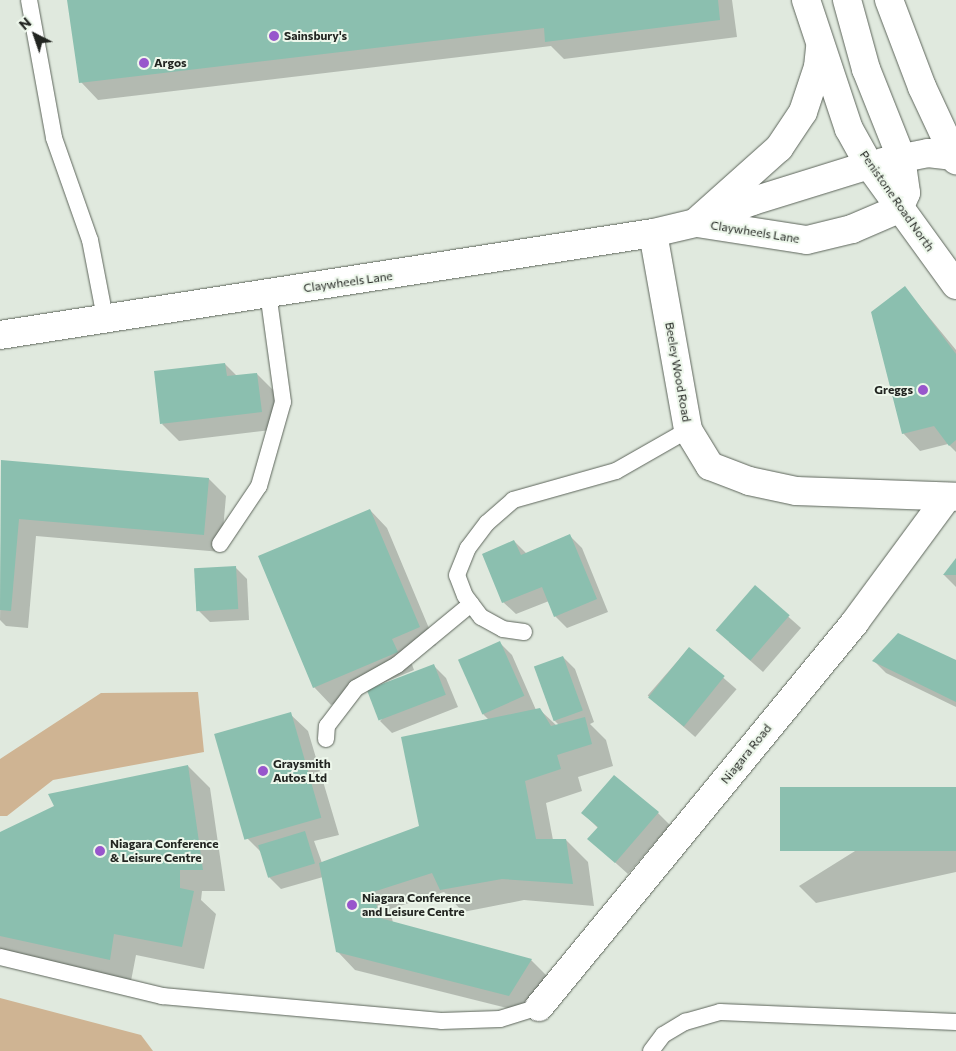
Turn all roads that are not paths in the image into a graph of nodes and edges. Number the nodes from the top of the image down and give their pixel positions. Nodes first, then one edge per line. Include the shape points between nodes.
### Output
1 (29, 0) edge
2 (806, 0) edge
3 (847, 0) edge
4 (889, 0) edge
5 (821, 44) junction
6 (901, 157) junction
7 (955, 158) edge
8 (869, 165) junction
9 (899, 209) junction
10 (695, 223) junction
11 (653, 233) junction
12 (956, 285) edge
13 (268, 293) junction
14 (105, 318) junction
15 (0, 335) edge
16 (688, 430) junction
17 (952, 497) edge
18 (220, 544) dead end
19 (472, 604) junction
20 (524, 632) dead end
21 (326, 739) dead end
22 (0, 957) edge
23 (538, 1006) joint
24 (956, 1022) edge
25 (652, 1051) edge

1 - 14 lane via 54,138 90,240
2 - 5 main road, Penistone Road North
3 - 6 main road via 866,69
4 - 7 main road via 919,80
5 - 8 main road, Penistone Road North via 840,106
5 - 10 main road via 809,95 779,148
6 - 7 main road, Claywheels Lane via 928,153
6 - 8 main road, Claywheels Lane
6 - 9 main road via 906,193
8 - 9 main road, Penistone Road North
8 - 10 main road, Claywheels Lane
9 - 10 main road, Claywheels Lane via 852,229 807,240
9 - 12 main road, Penistone Road North
10 - 11 main road, Claywheels Lane
11 - 13 main road, Claywheels Lane
11 - 16 main road, Beeley Wood Road
13 - 14 main road, Claywheels Lane
13 - 18 lane via 282,402 259,486
14 - 15 main road, Claywheels Lane
16 - 17 main road, Beeley Wood Road via 710,466 749,481 796,491
16 - 19 lane via 616,471 513,500 487,523 468,548 458,575
17 - 23 main road, Niagara Road via 855,622
19 - 20 lane via 481,617 503,629
19 - 21 lane via 397,665 356,688 327,726
22 - 23 lane via 162,996 441,1021 500,1019
24 - 25 lane via 720,1012 663,1035

